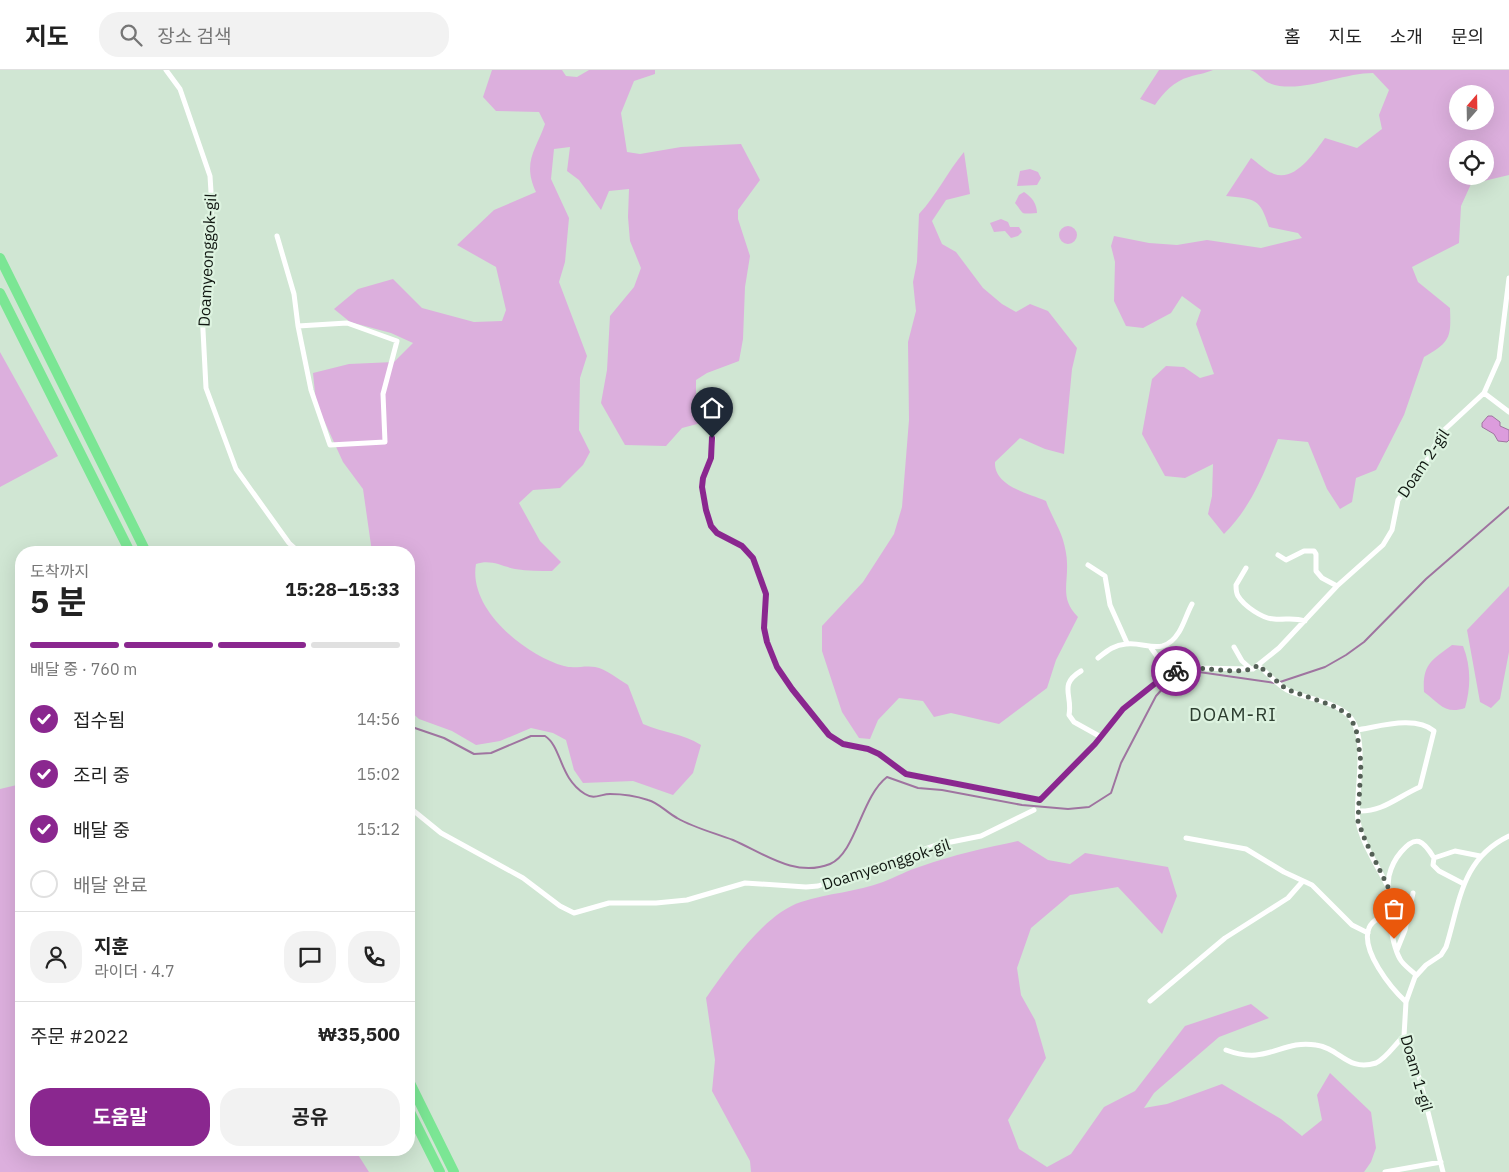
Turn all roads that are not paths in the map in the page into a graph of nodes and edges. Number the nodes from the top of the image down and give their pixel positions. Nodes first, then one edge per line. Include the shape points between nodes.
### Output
1 (166, 70) edge
2 (277, 236) dead end
3 (0, 258) edge
4 (1509, 278) edge
5 (0, 293) edge
6 (298, 326) junction
7 (1484, 392) junction
8 (1509, 412) edge
9 (712, 438) dead end
10 (127, 546) edge
11 (143, 546) edge
12 (292, 546) edge
13 (1278, 555) dead end
14 (1088, 565) dead end
15 (1246, 568) dead end
16 (1337, 586) junction
17 (1192, 604) dead end
18 (1305, 621) junction
19 (1127, 643) junction
20 (1234, 646) dead end
21 (1151, 648) junction
22 (1098, 658) dead end
23 (1258, 665) junction
24 (1251, 669) junction
25 (1081, 671) dead end
26 (1169, 673) junction
27 (1356, 730) junction
28 (1101, 737) junction
29 (1034, 810) dead end
30 (1358, 811) junction
31 (415, 812) edge
32 (1509, 836) edge
33 (1186, 838) dead end
34 (1480, 856) junction
35 (1434, 858) junction
36 (1302, 881) junction
37 (1464, 884) junction
38 (1388, 887) junction
39 (1413, 893) dead end
40 (1391, 913) junction
41 (1368, 933) junction
42 (1396, 951) junction
43 (1416, 975) junction
44 (1150, 1001) dead end
45 (1406, 1002) junction
46 (1404, 1036) junction
47 (1226, 1050) dead end
48 (415, 1094) edge
49 (415, 1122) edge
50 (1441, 1162) junction
51 (440, 1172) edge
52 (454, 1172) edge
53 (1385, 1172) edge
54 (1443, 1172) edge

1 - 12 street, Doamyeonggok-gil via 180,89 210,176 212,208 202,311 206,388 236,469
2 - 6 street via 294,294
3 - 11 highway
4 - 7 street, Doam 2-gil via 1499,359
5 - 10 highway
6 - 6 street via 311,390 330,446 385,442 383,394 397,341 347,324
7 - 8 street
7 - 16 street, Doam 2-gil via 1442,432 1425,464 1403,492 1396,507 1392,530 1383,545
9 - 28 street via 711,458 702,487 711,526 717,533 742,546 753,558 766,594 764,628 777,667 829,735 843,744 879,754 906,774 1040,800
13 - 16 street via 1286,560 1304,551 1314,551 1316,571
14 - 19 street via 1105,576 1110,605
15 - 18 street via 1236,585 1243,602 1260,615 1272,619 1295,617
16 - 18 street, Doam 2-gil
17 - 21 street via 1176,636 1170,642
18 - 23 street, Doam 2-gil
19 - 21 street
19 - 22 street via 1109,649
20 - 24 street
21 - 26 street
23 - 24 street
23 - 27 street via 1286,689 1348,714
24 - 26 street via 1191,668
25 - 28 street via 1069,681 1067,688 1069,716
26 - 28 street via 1123,709
27 - 30 street via 1361,763
27 - 30 street via 1415,724 1427,725 1434,731 1420,787 1381,809
29 - 31 street, Doamyeonggok-gil via 981,836 936,845 818,886 745,883 687,900 609,903 574,913 523,878 445,836
30 - 38 street via 1365,840
32 - 34 street
33 - 36 street via 1246,849
34 - 35 street via 1455,851
34 - 37 street
35 - 37 street via 1433,865 1439,871
35 - 38 street via 1426,846 1410,842 1395,860
36 - 41 street via 1321,893 1352,925
36 - 44 street via 1288,898 1225,938
37 - 43 street via 1446,947
38 - 40 street
39 - 42 street via 1405,930
40 - 41 street via 1373,922
40 - 42 street
41 - 45 street via 1370,949 1380,972
42 - 43 street via 1401,961
43 - 45 street, Doam 1-gil
45 - 46 street, Doam 1-gil
46 - 47 street via 1378,1062 1367,1064 1348,1062 1334,1051 1315,1044 1248,1056
46 - 50 street, Doam 1-gil via 1420,1080
48 - 52 highway
49 - 51 highway
50 - 53 street
50 - 54 street, Doam 1-gil

